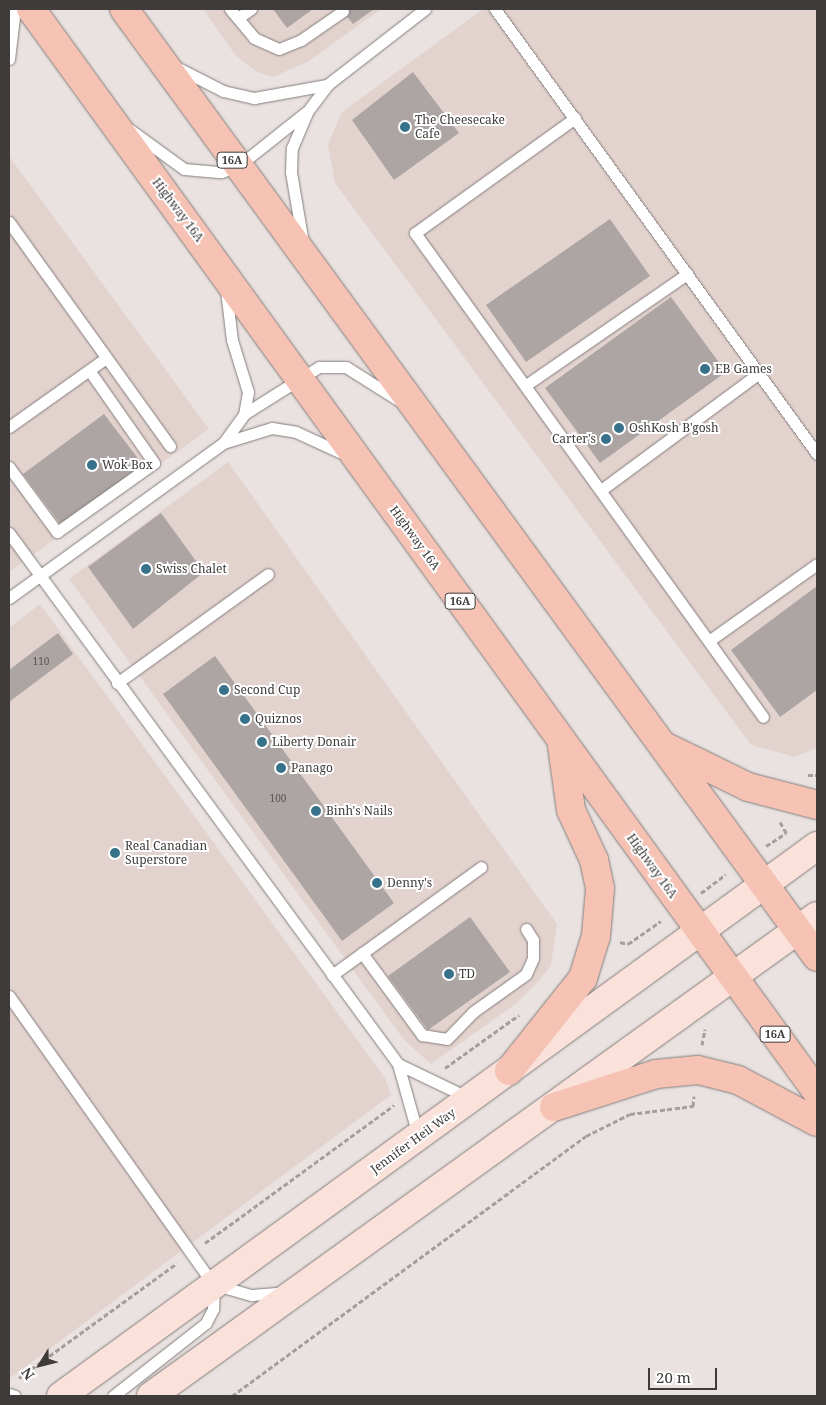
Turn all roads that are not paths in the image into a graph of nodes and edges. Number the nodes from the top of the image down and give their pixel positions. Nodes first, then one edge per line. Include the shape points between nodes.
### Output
1 (15, 9) edge
2 (30, 9) edge
3 (124, 9) edge
4 (230, 9) edge
5 (251, 9) edge
6 (425, 9) edge
7 (495, 9) edge
8 (343, 11) dead end
9 (238, 18) junction
10 (9, 59) edge
11 (161, 59) junction
12 (327, 85) junction
13 (102, 108) junction
14 (308, 112) junction
15 (575, 118) junction
16 (237, 167) junction
17 (9, 222) edge
18 (306, 259) junction
19 (223, 271) junction
20 (687, 274) junction
21 (106, 358) junction
22 (89, 370) junction
23 (759, 373) junction
24 (298, 376) junction
25 (526, 385) junction
26 (244, 414) junction
27 (420, 418) junction
28 (9, 428) edge
29 (223, 443) junction
30 (170, 446) dead end
31 (817, 454) edge
32 (359, 461) junction
33 (9, 467) edge
34 (601, 490) junction
35 (9, 533) edge
36 (817, 564) edge
37 (268, 574) dead end
38 (39, 576) junction
39 (9, 598) edge
40 (710, 640) junction
41 (118, 682) junction
42 (763, 717) dead end
43 (562, 742) junction
44 (659, 743) junction
45 (817, 805) edge
46 (817, 846) edge
47 (481, 867) dead end
48 (765, 886) junction
49 (808, 923) edge
50 (526, 929) dead end
51 (700, 931) junction
52 (362, 953) junction
53 (817, 957) edge
54 (332, 974) junction
55 (733, 976) junction
56 (9, 996) edge
57 (398, 1064) junction
58 (508, 1071) junction
59 (817, 1092) edge
60 (471, 1098) junction
61 (554, 1107) junction
62 (817, 1122) edge
63 (419, 1137) junction
64 (214, 1285) junction
65 (304, 1289) junction
66 (9, 1394) edge
67 (15, 1396) edge
68 (61, 1396) edge
69 (113, 1396) edge
70 (151, 1396) edge

1 - 10 lane
2 - 13 main road, Highway 16A / 16A
3 - 11 main road, 16A
4 - 9 lane
5 - 9 lane
6 - 12 lane
7 - 15 lane
8 - 9 lane via 301,40 279,49 254,38
11 - 12 lane via 223,91 254,98
11 - 16 main road, 16A
12 - 14 lane
13 - 16 lane via 184,169 222,172
13 - 19 main road, Highway 16A / 16A
14 - 16 lane
14 - 18 lane via 292,148 291,172
15 - 20 lane
15 - 25 lane via 415,233
16 - 18 main road, 16A
17 - 21 lane
18 - 27 main road, 16A
19 - 24 main road, Highway 16A / 16A
19 - 26 lane via 232,340 248,392
20 - 23 lane
20 - 25 lane
21 - 22 lane
21 - 30 lane
22 - 28 lane
22 - 33 lane via 154,463 57,532
23 - 31 lane
23 - 34 lane
24 - 26 lane
24 - 27 lane via 318,367 346,367 365,375
24 - 32 main road, Highway 16A / 16A
25 - 34 lane
26 - 29 lane
27 - 44 main road, 16A
29 - 32 lane via 272,428 296,432
29 - 38 lane
32 - 43 main road, Highway 16A / 16A
34 - 40 lane
35 - 38 lane
36 - 40 lane
37 - 41 lane
38 - 39 lane
38 - 41 lane
40 - 42 lane
41 - 54 lane
43 - 51 main road, Highway 16A / 16A
43 - 58 main road via 571,810 594,860 600,888 596,936 582,978
44 - 45 main road via 748,787
44 - 48 main road, 16A
46 - 48 main road, Jennifer Heil Way
47 - 52 lane
48 - 49 main road, 16A
48 - 51 main road, Jennifer Heil Way
49 - 53 main road, 16A
49 - 55 main road
50 - 52 lane via 533,940 533,958 526,974 473,1012 447,1039 422,1035
51 - 55 main road, Highway 16A / 16A
51 - 58 main road, Jennifer Heil Way
52 - 54 lane
54 - 57 lane
55 - 59 main road, Highway 16A / 16A
55 - 61 main road
56 - 64 lane
57 - 60 lane
57 - 63 lane
58 - 60 main road, Jennifer Heil Way
60 - 63 main road, Jennifer Heil Way
61 - 62 main road via 656,1074 698,1070 738,1080
61 - 65 main road
63 - 64 main road, Jennifer Heil Way
64 - 65 lane via 252,1295
64 - 68 main road, Jennifer Heil Way
64 - 69 lane via 215,1300 206,1322
65 - 70 main road
66 - 67 lane

